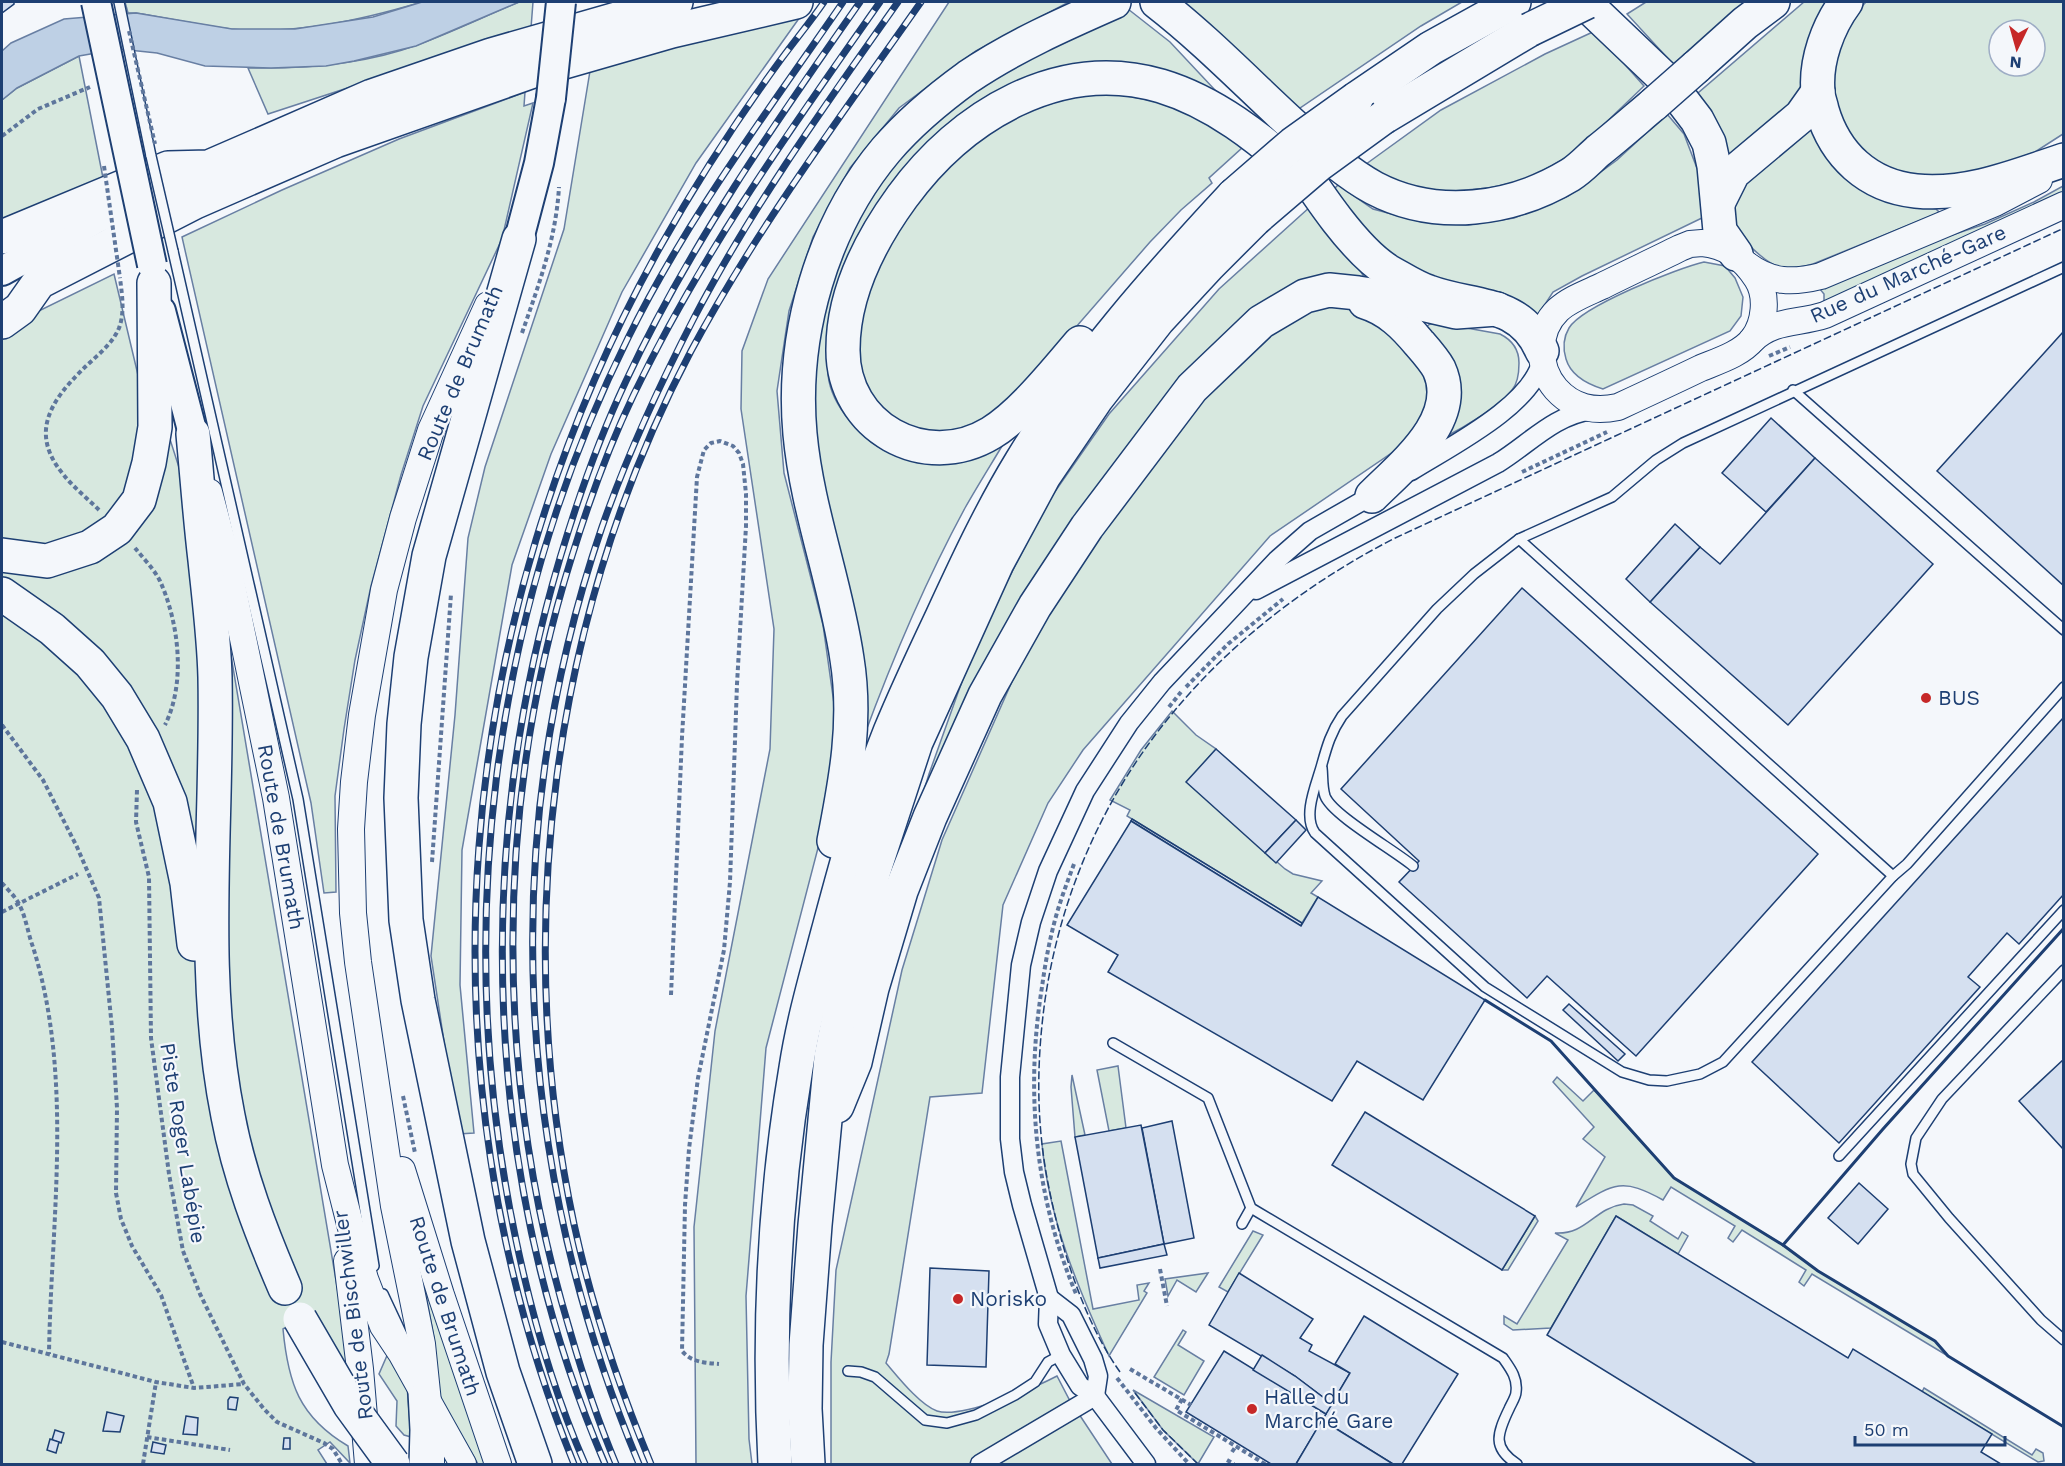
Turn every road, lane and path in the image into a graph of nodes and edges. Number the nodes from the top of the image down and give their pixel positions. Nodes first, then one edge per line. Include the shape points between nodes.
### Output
1 (561, 2) edge
2 (676, 2) edge
3 (796, 2) edge
4 (1114, 2) edge
5 (1157, 2) edge
6 (1585, 2) edge
7 (1605, 2) edge
8 (1773, 2) edge
9 (1846, 2) edge
10 (112, 3) edge
11 (1515, 13) edge
12 (128, 24) dead end
13 (1634, 48) junction
14 (1237, 74) junction
15 (91, 86) dead end
16 (1818, 92) junction
17 (2, 136) edge
18 (154, 153) junction
19 (2064, 160) edge
20 (104, 166) dead end
21 (209, 166) junction
22 (2064, 167) edge
23 (560, 184) dead end
24 (1314, 188) junction
25 (1718, 203) junction
26 (2064, 205) edge
27 (2, 237) edge
28 (519, 239) junction
29 (1740, 258) junction
30 (160, 266) junction
31 (2064, 267) edge
32 (2, 271) edge
33 (39, 282) junction
34 (1329, 290) junction
35 (1140, 298) junction
36 (2, 304) edge
37 (1497, 309) junction
38 (2, 322) edge
39 (1752, 340) junction
40 (518, 343) dead end
41 (1542, 356) junction
42 (1793, 390) junction
43 (1594, 410) junction
44 (193, 434) junction
45 (1372, 496) junction
46 (106, 517) dead end
47 (1519, 540) junction
48 (134, 546) dead end
49 (2, 555) edge
50 (452, 585) dead end
51 (2, 594) edge
52 (1244, 597) junction
53 (2064, 630) edge
54 (2064, 687) edge
55 (2, 725) edge
56 (163, 730) dead end
57 (1322, 765) junction
58 (138, 786) dead end
59 (431, 865) dead end
60 (1413, 866) dead end
61 (78, 874) dead end
62 (1893, 876) junction
63 (2, 883) edge
64 (19, 903) junction
65 (2064, 910) edge
66 (2, 912) edge
67 (2064, 970) edge
68 (671, 995) dead end
69 (806, 1018) junction
70 (1113, 1043) dead end
71 (375, 1077) junction
72 (823, 1142) junction
73 (1839, 1156) dead end
74 (335, 1165) junction
75 (1251, 1208) junction
76 (1242, 1224) dead end
77 (1160, 1269) dead end
78 (285, 1288) junction
79 (412, 1290) junction
80 (1049, 1298) junction
81 (1167, 1306) dead end
82 (2064, 1340) edge
83 (406, 1341) junction
84 (2, 1342) edge
85 (49, 1354) junction
86 (1061, 1355) junction
87 (718, 1364) dead end
88 (1130, 1369) dead end
89 (848, 1371) dead end
90 (156, 1382) junction
91 (421, 1383) junction
92 (1119, 1383) dead end
93 (244, 1384) junction
94 (194, 1388) junction
95 (1095, 1396) junction
96 (1182, 1399) junction
97 (1191, 1405) dead end
98 (147, 1437) junction
99 (1236, 1446) junction
100 (230, 1450) dead end
101 (1232, 1452) dead end
102 (1227, 1460) dead end
103 (1265, 1463) edge
104 (143, 1464) edge
105 (342, 1464) edge
106 (368, 1464) edge
107 (393, 1464) edge
108 (414, 1464) edge
109 (431, 1464) edge
110 (463, 1464) edge
111 (472, 1464) edge
112 (498, 1464) edge
113 (535, 1464) edge
114 (775, 1464) edge
115 (808, 1464) edge
116 (980, 1464) edge
117 (1146, 1464) edge
118 (1189, 1464) edge
119 (1234, 1464) edge
120 (1517, 1464) edge

1 - 28 main road, Route de Brumath, bridge via 551,98
2 - 21 highway via 490,55 372,96
3 - 33 highway via 672,31 533,71 335,141 195,202
4 - 69 highway via 1033,39 970,76 914,121 886,150 851,202 833,237 811,302 800,362 800,435 848,659 852,713 848,771 813,945
5 - 14 highway via 1193,30
6 - 11 highway, bridge
6 - 13 highway
7 - 13 highway
8 - 14 highway, bridge via 1571,174 1514,201 1466,209 1399,198 1357,178
9 - 16 highway via 1827,34
10 - 18 lane, bridge
10 - 30 main road, Route de Brumath, bridge
11 - 35 highway, bridge via 1431,48 1293,144 1234,195
11 - 72 highway, bridge via 1318,165 1255,219 1158,320 1097,398 1044,476 997,563 916,742 853,946 831,1057
12 - 18 path, bridge
13 - 25 highway via 1668,82 1697,120 1709,143
14 - 24 highway
15 - 17 path via 38,109
16 - 19 highway via 1828,129 1841,152 1861,171 1883,183 1914,191 1978,188
16 - 25 highway via 1801,116 1733,172
18 - 30 lane, bridge
20 - 46 path, bridge via 123,315 112,341 53,404 46,432 53,459 62,474
21 - 27 highway via 168,168
21 - 32 main road via 96,219
22 - 29 main road via 1995,203 1821,276 1776,280 1763,276
23 - 40 path, Route de Brumath via 554,232
24 - 35 highway via 1233,122 1163,87 1098,78 1072,80 1031,92 986,116 944,150 890,213 856,280 849,305 842,348 846,381 865,414 894,437 934,448 954,446 992,432 1019,410 1106,313
24 - 37 highway via 1362,249 1387,270 1428,292
25 - 29 highway via 1720,231
26 - 39 main road, Rue du Marché-Gare via 1825,315 1766,328
28 - 71 main road, Route de Brumath via 431,430 387,580 372,650 354,782 351,873 358,962
28 - 113 highway via 429,556 411,657 401,798 406,920 420,1011 468,1241 502,1372
29 - 39 main road via 1760,284 1763,295 1762,320
29 - 41 main road via 1713,244 1690,244 1580,297 1552,316 1544,333
30 - 44 main road, Route de Brumath
30 - 49 highway via 155,427 139,500 117,529 90,547 47,561
30 - 83 lane via 298,799 372,1260
31 - 42 lane
33 - 36 main road
33 - 38 highway via 20,309
34 - 37 highway via 1456,312
34 - 45 highway via 1371,303 1400,321 1439,369 1444,392 1443,406 1430,435
34 - 72 highway via 1305,296 1261,322 1192,388 1087,527 1035,606 985,695 901,891 855,1062
35 - 69 highway via 1021,461 971,553 886,743 846,865
37 - 41 highway via 1527,326 1538,341
39 - 43 main road, Rue du Marché-Gare via 1733,354 1618,407
41 - 43 main road via 1550,380 1565,397
41 - 45 street via 1537,376 1514,403
42 - 47 lane via 1668,451 1597,505
42 - 53 lane
43 - 52 street via 1562,418 1498,463
44 - 74 main road, Route de Brumath via 226,556 276,798
44 - 78 highway via 215,667 212,922 219,1058 239,1163
45 - 52 street via 1310,531
47 - 57 lane via 1458,587 1342,716 1328,739
47 - 62 lane
48 - 56 path via 159,580 174,620 177,670 173,709
50 - 59 path
51 - 78 highway via 52,628 90,663 117,696 143,739 170,802 186,883 216,1119 229,1165
52 - 80 street via 1162,682 1104,759 1062,838 1031,922 1012,1038 1010,1139 1022,1205
54 - 62 lane
55 - 94 path via 43,780 99,898 112,1028 120,1220 161,1295
57 - 60 lane via 1324,794 1331,804
57 - 62 lane via 1313,789 1310,820 1315,833 1485,987 1622,1072 1649,1080 1685,1078 1723,1062
58 - 93 path, Piste Roger Labépie via 136,822 149,877 151,1038 169,1174 183,1251
61 - 64 path
63 - 64 path
64 - 66 path
64 - 85 path via 40,971 52,1040 56,1197
65 - 73 lane
67 - 82 lane via 1942,1099 1916,1138 1911,1164 1913,1174 1949,1218 2041,1320
68 - 87 path via 697,477 704,450 720,441 733,446 743,465 746,526 730,882 724,950 688,1149 682,1351 688,1358
69 - 114 highway via 783,1159 773,1296
70 - 75 lane via 1208,1098
71 - 79 main road, Route de Brumath via 394,1206
71 - 112 main road, Route de Brumath via 441,1295
72 - 115 highway via 806,1345
74 - 91 main road, Route de Brumath via 375,1310
74 - 106 main road, Route de Bischwiller
75 - 76 lane
75 - 120 lane via 1503,1358 1515,1377 1516,1393 1501,1424 1498,1445
77 - 81 path
78 - 107 highway, bridge via 350,1405
79 - 83 lane
79 - 91 main road, Route de Brumath via 422,1344
80 - 86 street via 1048,1324
80 - 95 street via 1071,1315 1093,1359 1098,1376
83 - 91 lane
83 - 91 lane
84 - 85 path
85 - 90 path
86 - 89 lane via 1048,1362 1035,1382 1015,1395 976,1415 947,1423 925,1420 875,1377
86 - 95 street via 1080,1386
88 - 96 path
90 - 94 path
90 - 98 path
91 - 108 lane
91 - 109 main road
91 - 110 main road, Route de Brumath
91 - 111 lane
92 - 118 path
93 - 94 path
93 - 105 path, Piste Roger Labépie via 277,1422 324,1443
95 - 116 street
95 - 117 street
96 - 97 path
96 - 99 path via 1176,1410
98 - 100 path
98 - 104 path
99 - 101 path
99 - 103 path
102 - 119 path

